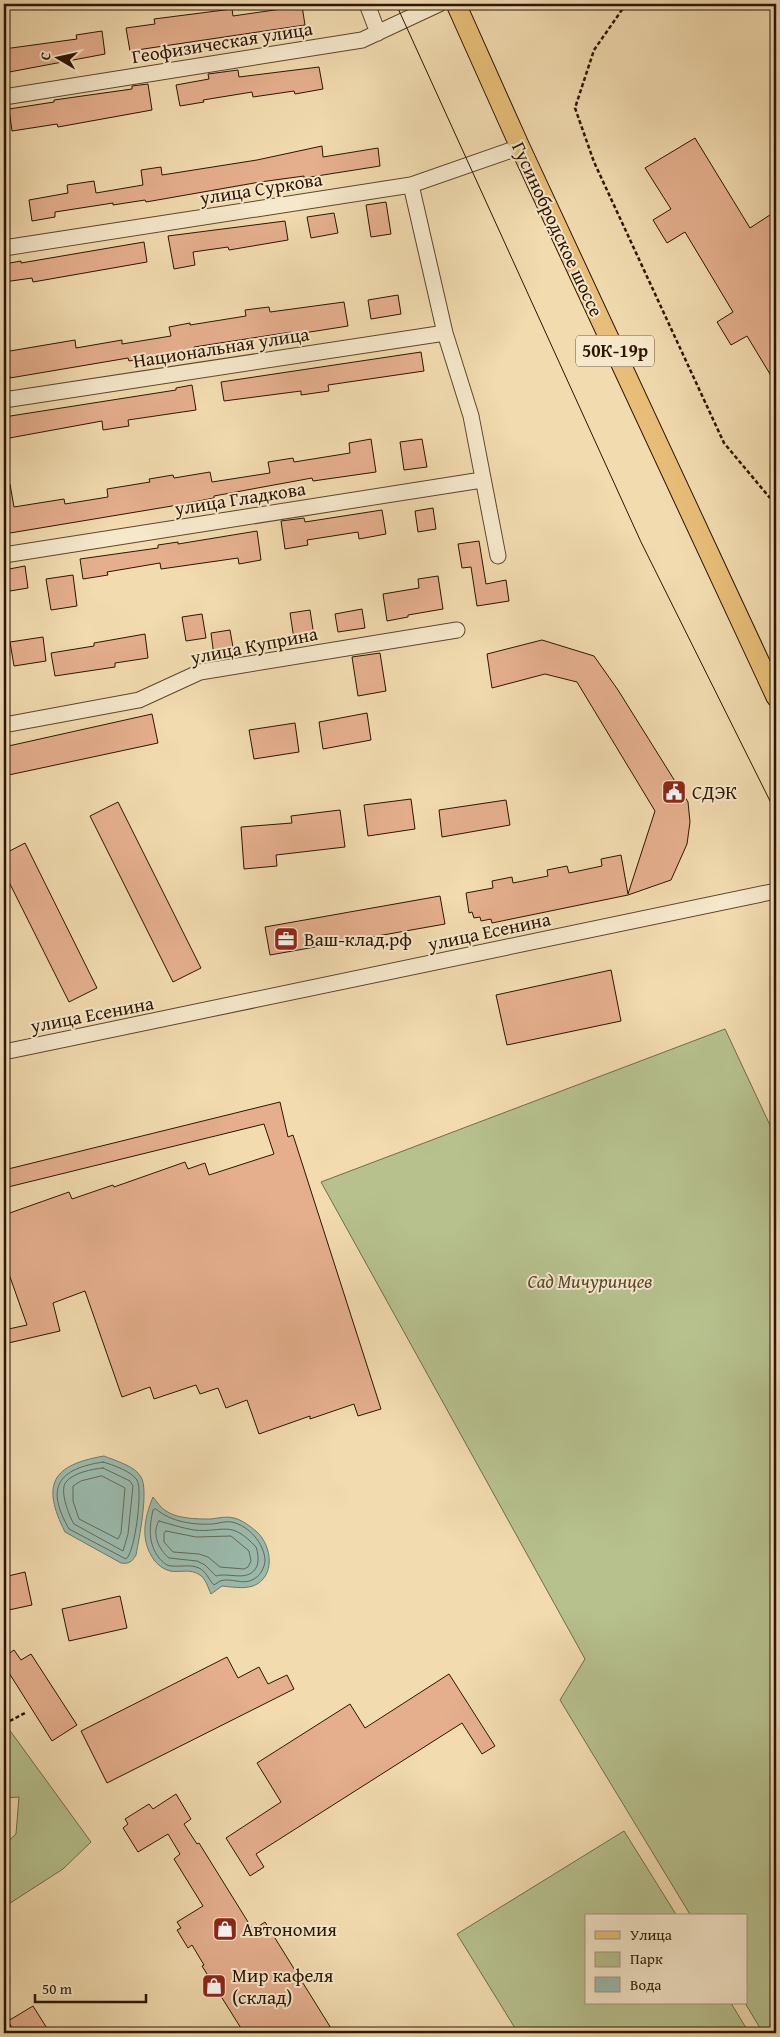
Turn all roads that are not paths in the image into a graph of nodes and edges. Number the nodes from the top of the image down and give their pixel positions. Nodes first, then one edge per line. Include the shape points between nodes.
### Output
1 (367, 4) edge
2 (439, 4) edge
3 (456, 4) edge
4 (378, 33) junction
5 (4, 96) edge
6 (520, 147) junction
7 (411, 185) junction
8 (4, 248) edge
9 (445, 333) junction
10 (4, 400) edge
11 (482, 480) junction
12 (4, 556) edge
13 (498, 556) dead end
14 (457, 630) dead end
15 (776, 698) edge
16 (4, 725) edge
17 (776, 891) edge
18 (4, 1052) edge

1 - 4 street
2 - 4 street, Геофизическая улица
3 - 6 main road, Гусинобродское шоссе / 50К-19р
4 - 5 street, Геофизическая улица via 362,40
6 - 7 street, улица Суркова
6 - 15 main road, Гусинобродское шоссе / 50К-19р
7 - 8 street, улица Суркова
7 - 9 street
9 - 10 street, Национальная улица
9 - 11 street via 471,416
11 - 12 street, улица Гладкова
11 - 13 street
14 - 16 street, улица Куприна via 200,672 139,700
17 - 18 street, улица Есенина

